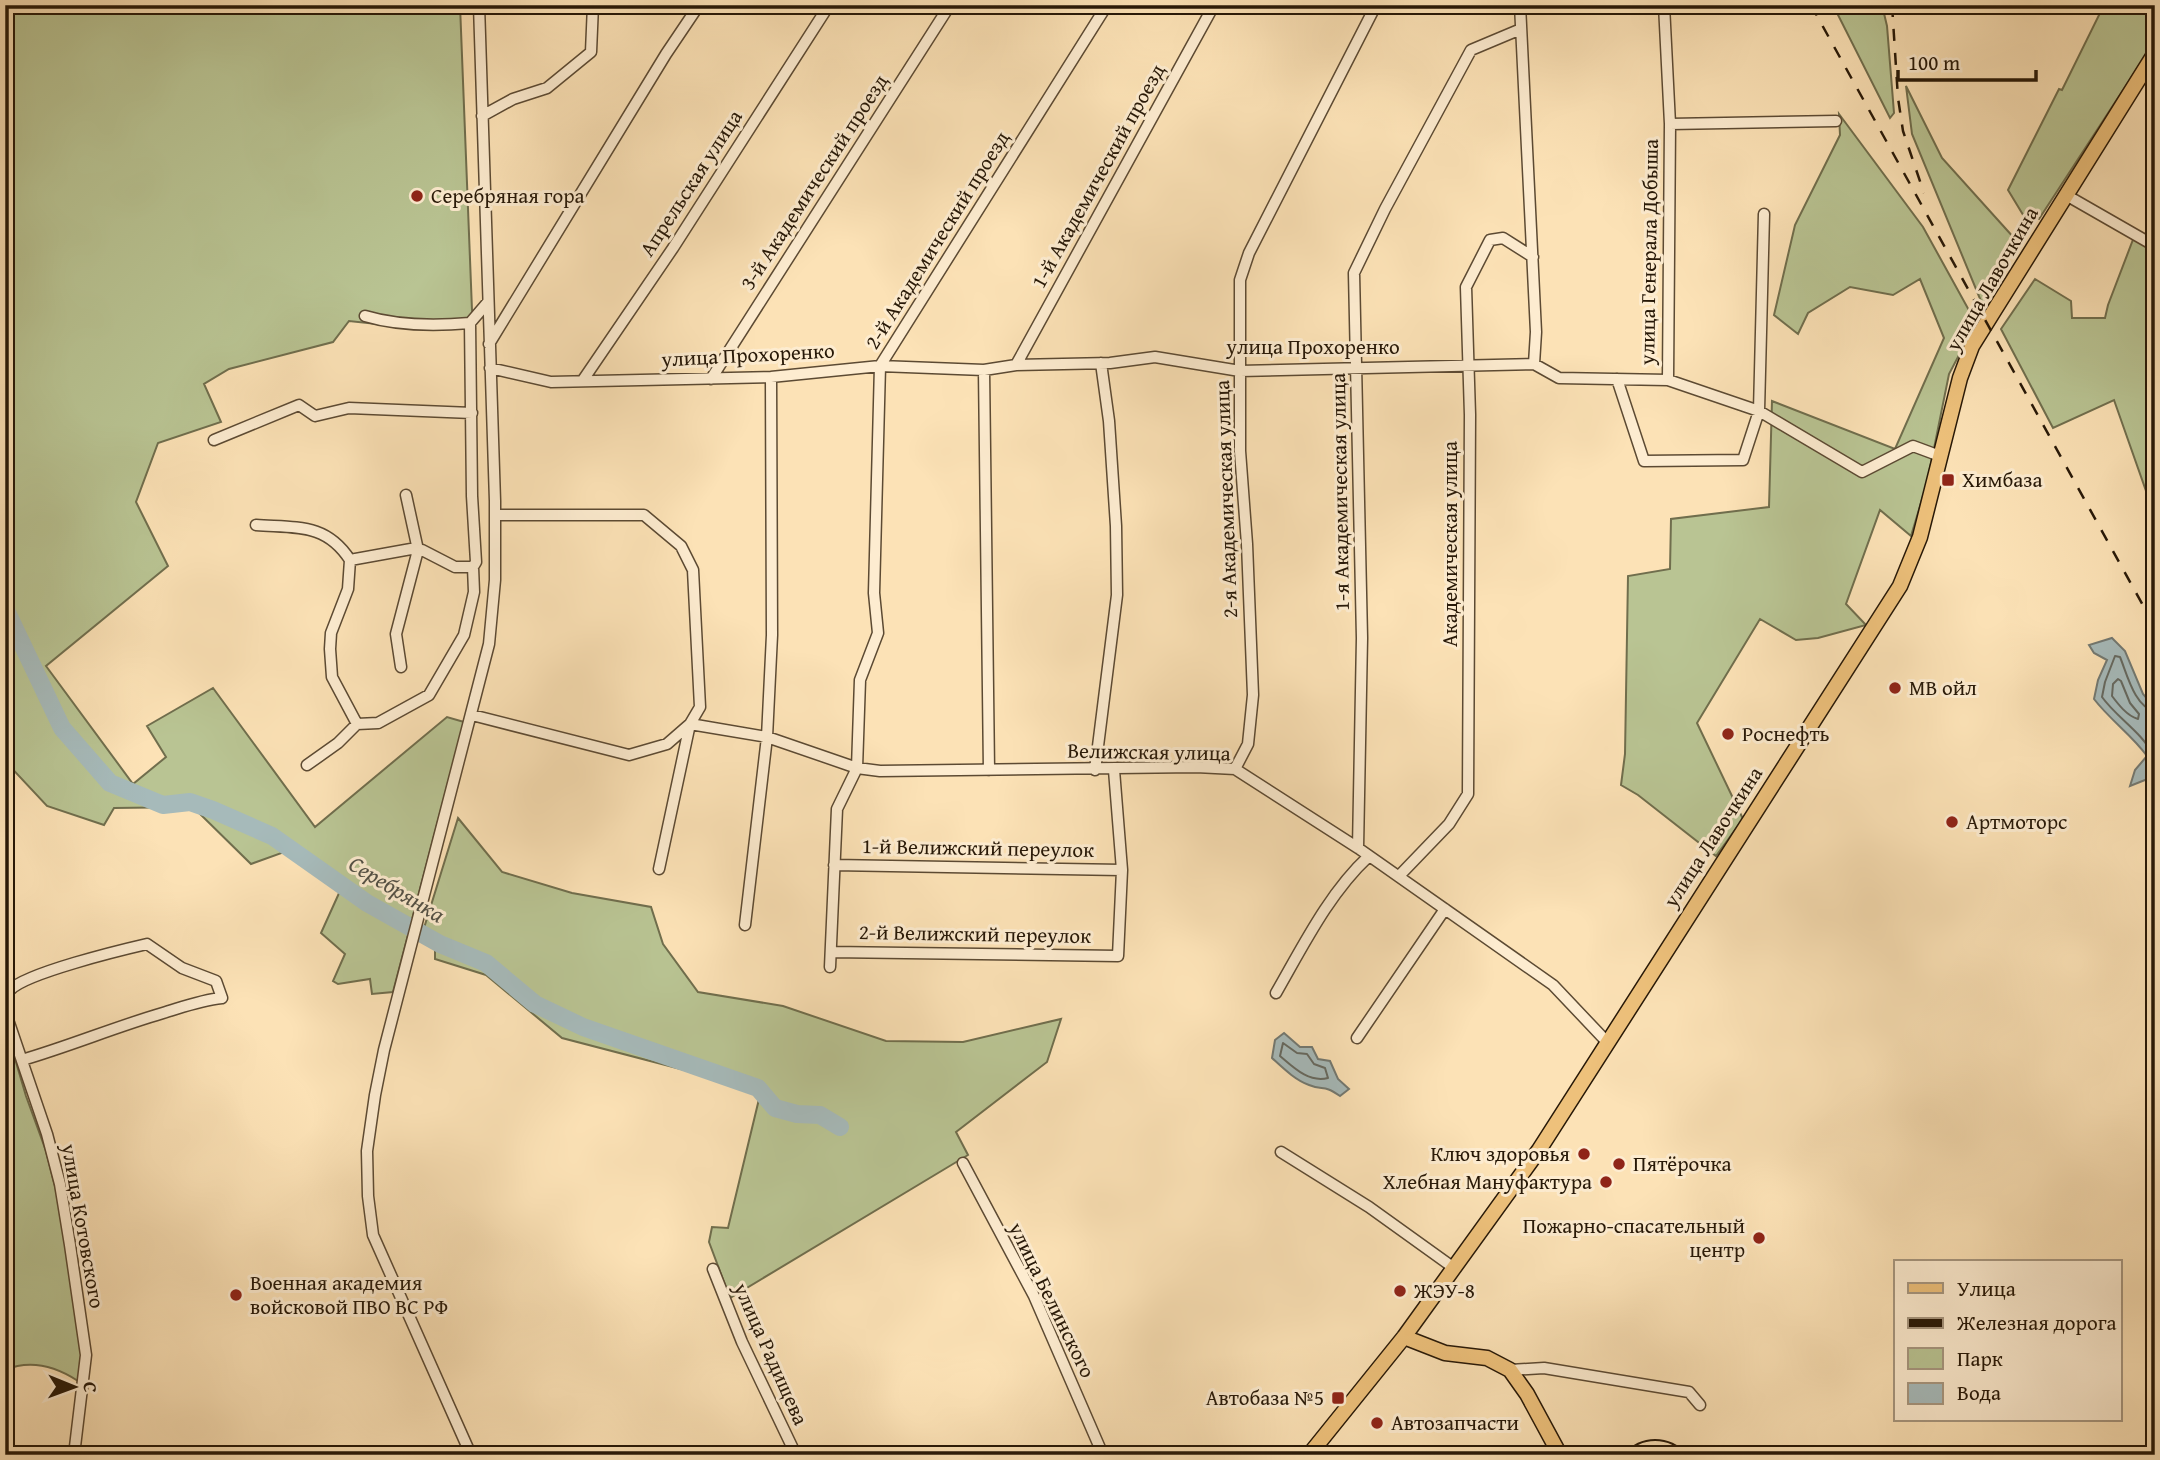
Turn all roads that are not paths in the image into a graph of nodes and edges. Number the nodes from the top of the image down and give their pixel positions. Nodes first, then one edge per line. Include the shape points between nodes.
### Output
1 (479, 5) edge
2 (593, 5) edge
3 (699, 5) edge
4 (829, 5) edge
5 (950, 5) edge
6 (1107, 5) edge
7 (1214, 5) edge
8 (1377, 5) edge
9 (1520, 5) edge
10 (1664, 5) edge
11 (1521, 29) junction
12 (2155, 53) edge
13 (482, 116) junction
14 (1836, 121) dead end
15 (1670, 124) junction
16 (2066, 195) junction
17 (1764, 214) dead end
18 (2155, 246) edge
19 (1532, 257) junction
20 (488, 302) junction
21 (365, 316) dead end
22 (470, 323) junction
23 (489, 344) junction
24 (1101, 363) junction
25 (1469, 364) junction
26 (1534, 364) junction
27 (1016, 365) junction
28 (880, 366) junction
29 (490, 368) junction
30 (1357, 368) junction
31 (984, 370) junction
32 (1240, 371) junction
33 (771, 377) junction
34 (711, 379) junction
35 (1617, 379) junction
36 (583, 380) junction
37 (1668, 380) junction
38 (1759, 411) junction
39 (472, 413) junction
40 (214, 440) dead end
41 (1940, 456) junction
42 (406, 495) dead end
43 (495, 515) junction
44 (257, 525) dead end
45 (418, 550) junction
46 (350, 560) junction
47 (473, 567) junction
48 (401, 667) dead end
49 (472, 715) junction
50 (357, 724) junction
51 (690, 724) junction
52 (767, 737) junction
53 (307, 765) dead end
54 (857, 768) junction
55 (1235, 769) junction
56 (989, 770) junction
57 (1095, 770) junction
58 (1114, 770) junction
59 (1358, 848) junction
60 (1369, 856) junction
61 (834, 865) junction
62 (659, 869) dead end
63 (1122, 870) junction
64 (1399, 876) junction
65 (1445, 909) junction
66 (745, 925) dead end
67 (831, 951) junction
68 (830, 967) dead end
69 (1276, 993) dead end
70 (5, 1000) edge
71 (5, 1011) edge
72 (1357, 1038) dead end
73 (1607, 1042) junction
74 (22, 1060) junction
75 (1281, 1152) dead end
76 (963, 1163) dead end
77 (1454, 1268) junction
78 (713, 1269) dead end
79 (1404, 1337) junction
80 (1510, 1370) junction
81 (1700, 1405) dead end
82 (74, 1455) edge
83 (471, 1455) edge
84 (796, 1455) edge
85 (1103, 1455) edge
86 (1309, 1455) edge
87 (1560, 1455) edge

1 - 13 street
2 - 13 street via 591,52 547,88
3 - 23 street
4 - 36 street, Апрельская улица
5 - 34 street, 3-й Академический проезд
6 - 28 street, 2-й Академический проезд
7 - 27 street, 1-й Академический проезд
8 - 32 street, 2-я Академическая улица via 1248,253 1240,280
9 - 11 street
10 - 15 street, улица Генерала Добыша
11 - 19 street
11 - 30 street, 1-я Академическая улица via 1471,50 1354,273
12 - 16 main road, улица Лавочкина
13 - 20 street
14 - 15 street, улица Генерала Добыша
15 - 37 street, улица Генерала Добыша
16 - 18 street
16 - 41 main road, улица Лавочкина via 1972,346
17 - 38 street, улица Генерала Добыша
19 - 25 street, Академическая улица via 1503,238 1490,240 1466,287
19 - 26 street
20 - 22 street
20 - 23 street
21 - 22 street via 441,325
22 - 39 street
23 - 29 street
24 - 27 street, улица Прохоренко
24 - 32 street, улица Прохоренко via 1155,357
24 - 57 street via 1109,421 1117,595
25 - 26 street, улица Прохоренко
25 - 30 street, улица Прохоренко
25 - 64 street, Академическая улица via 1468,794 1449,824
26 - 35 street, улица Прохоренко via 1559,378
27 - 31 street, улица Прохоренко
28 - 31 street, улица Прохоренко
28 - 33 street, улица Прохоренко
28 - 54 street, 2-й Академический проезд via 874,593 878,633 860,680
29 - 36 street, улица Прохоренко via 551,383
29 - 43 street
30 - 32 street, улица Прохоренко
30 - 59 street, 1-я Академическая улица via 1362,638
31 - 56 street
32 - 55 street, 2-я Академическая улица via 1254,695 1248,744
33 - 34 street, улица Прохоренко
33 - 52 street via 772,623
34 - 36 street, улица Прохоренко
35 - 37 street, улица Прохоренко
35 - 38 street, улица Генерала Добыша via 1644,461 1743,460
37 - 38 street, улица Прохоренко
38 - 41 street, улица Прохоренко via 1862,472 1913,446
39 - 40 street via 349,408 315,415 299,405
39 - 47 street
41 - 73 main road, улица Лавочкина via 1920,537 1900,586
42 - 45 street
43 - 49 street via 489,644
43 - 51 street via 644,515 681,546 693,569 700,707
44 - 46 street via 326,534 340,544
45 - 46 street
45 - 47 street via 455,567
45 - 48 street via 396,634
46 - 50 street via 348,589 330,649 332,677
47 - 50 street via 474,592 464,635 429,695 378,723
49 - 51 street via 629,755 667,744
49 - 83 street via 384,1050 367,1151 373,1235
50 - 53 street
51 - 52 street, Велижская улица
51 - 62 street
52 - 54 street, Велижская улица
52 - 66 street
54 - 56 street, Велижская улица
54 - 61 street via 837,809
55 - 58 street, Велижская улица
55 - 59 street, Велижская улица
56 - 57 street, Велижская улица
57 - 58 street, Велижская улица
58 - 63 street
59 - 60 street, Велижская улица
60 - 64 street, Велижская улица
60 - 69 street via 1316,923
61 - 63 street, 1-й Велижский переулок
61 - 67 street
63 - 67 street, 2-й Велижский переулок via 1118,956
64 - 65 street, Велижская улица
65 - 72 street
65 - 73 street, Велижская улица via 1553,985
67 - 68 street
70 - 74 street via 10,990 25,981 147,944 182,968 216,981 222,998 126,1024
71 - 74 street, улица Котовского
73 - 77 main road, улица Лавочкина via 1539,1150
74 - 82 street, улица Котовского via 60,1184 86,1355
75 - 77 street
76 - 85 street, улица Белинского via 1034,1296
77 - 79 main road, улица Лавочкина
78 - 84 street, улица Радищева
79 - 80 main road via 1445,1353 1487,1358
79 - 86 main road, улица Лавочкина
80 - 81 street via 1544,1368 1689,1392
80 - 87 main road

